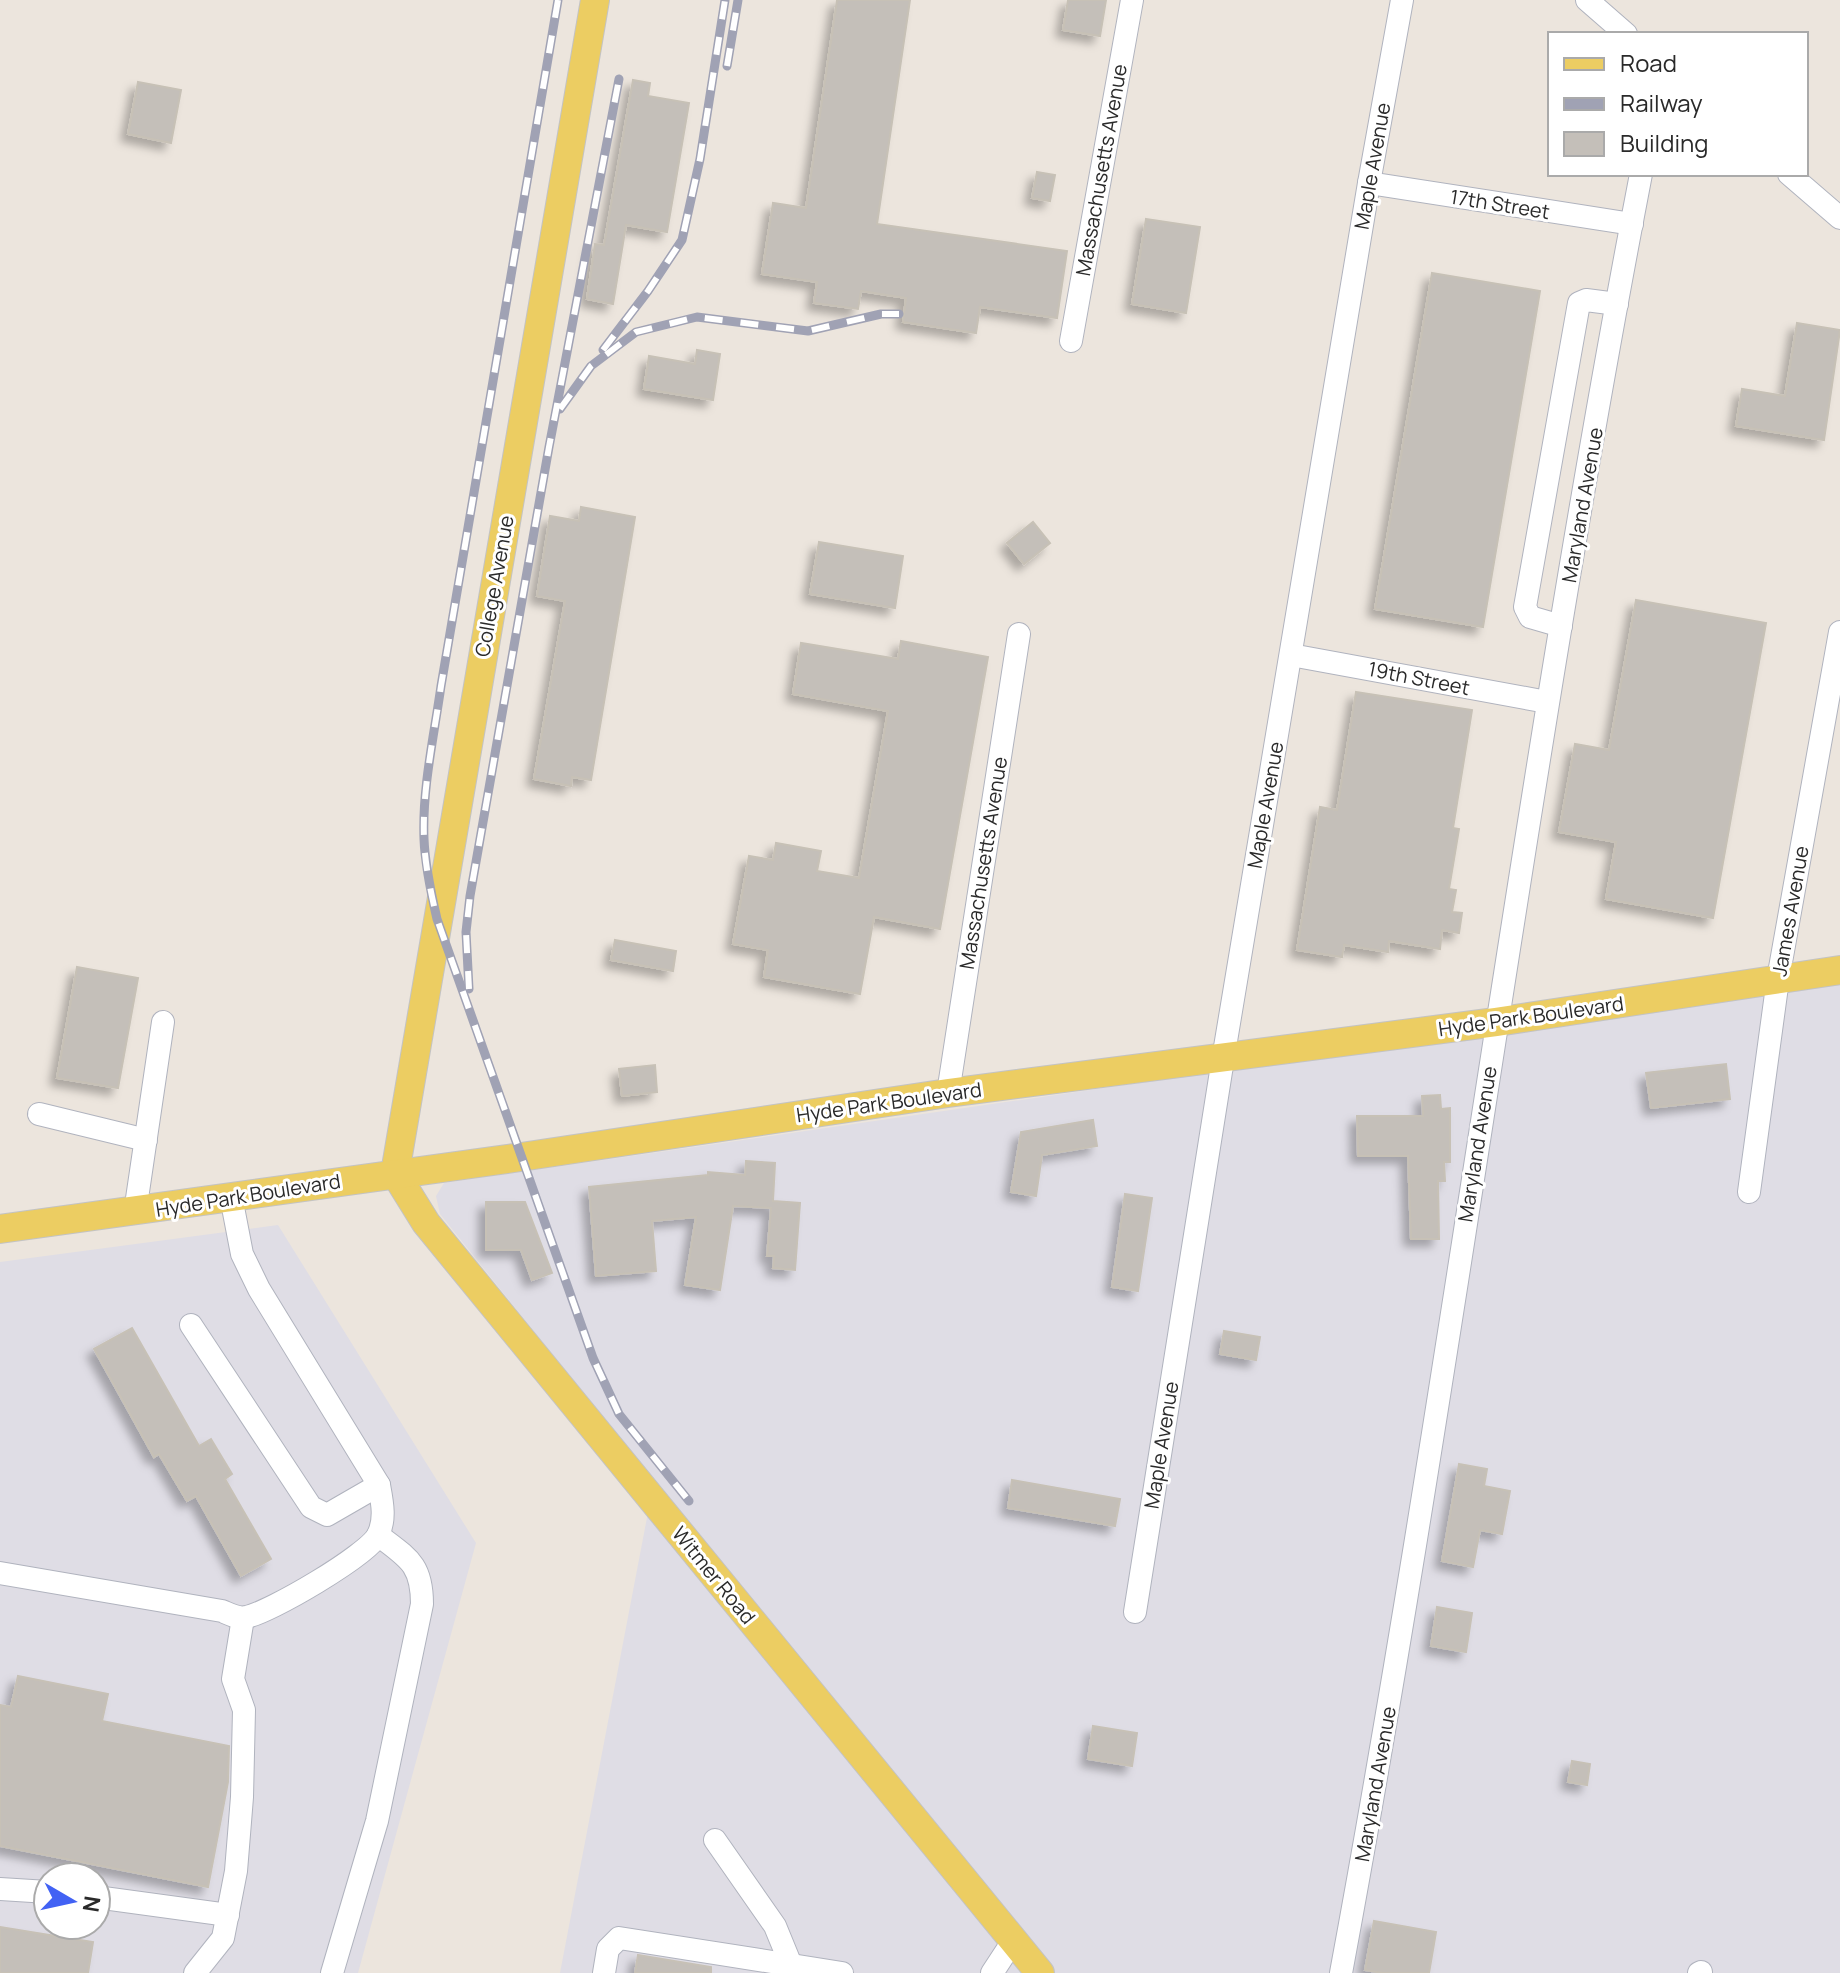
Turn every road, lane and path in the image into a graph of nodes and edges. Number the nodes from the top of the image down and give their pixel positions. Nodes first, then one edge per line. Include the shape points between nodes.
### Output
1 (595, 0) edge
2 (1132, 0) edge
3 (1402, 0) edge
4 (1587, 0) edge
5 (1624, 32) edge
6 (1641, 176) edge
7 (1791, 176) edge
8 (1369, 183) junction
9 (1840, 218) edge
10 (1632, 224) junction
11 (1617, 304) junction
12 (1071, 341) dead end
13 (1561, 626) junction
14 (1840, 632) edge
15 (1019, 634) dead end
16 (1291, 655) junction
17 (1547, 702) junction
18 (1840, 959) edge
19 (1840, 970) edge
20 (1778, 979) junction
21 (163, 1022) dead end
22 (1496, 1022) junction
23 (1223, 1059) junction
24 (948, 1093) junction
25 (39, 1114) dead end
26 (146, 1140) junction
27 (395, 1173) junction
28 (1749, 1192) dead end
29 (231, 1197) junction
30 (135, 1212) junction
31 (0, 1229) edge
32 (191, 1325) dead end
33 (379, 1485) junction
34 (378, 1535) junction
35 (0, 1573) edge
36 (1135, 1612) dead end
37 (243, 1618) junction
38 (715, 1840) dead end
39 (0, 1889) edge
40 (32, 1891) edge
41 (112, 1899) edge
42 (228, 1915) junction
43 (1013, 1941) junction
44 (791, 1965) junction
45 (195, 1973) edge
46 (332, 1973) edge
47 (604, 1973) edge
48 (842, 1973) edge
49 (992, 1973) edge
50 (1040, 1973) edge
51 (1341, 1973) edge

1 - 27 main road, College Avenue
2 - 12 street, Massachusetts Avenue
3 - 8 street, Maple Avenue
4 - 5 street
6 - 10 street, Maryland Avenue
7 - 9 street
8 - 10 street, 17th Street
8 - 16 street, Maple Avenue
10 - 11 street, Maryland Avenue
11 - 13 street, Maryland Avenue
11 - 13 street via 1579,303 1527,592 1530,617
13 - 17 street, Maryland Avenue
14 - 20 street, James Avenue
15 - 24 street, Massachusetts Avenue
16 - 17 street, 19th Street
16 - 23 street, Maple Avenue
17 - 22 street, Maryland Avenue
18 - 20 main road, Hyde Park Boulevard
19 - 20 main road, Hyde Park Boulevard
20 - 22 main road, Hyde Park Boulevard
20 - 28 street, James Avenue
21 - 26 street
22 - 23 main road, Hyde Park Boulevard
22 - 51 street, Maryland Avenue via 1381,1754
23 - 24 main road, Hyde Park Boulevard
23 - 36 street, Maple Avenue
24 - 27 main road, Hyde Park Boulevard
25 - 26 street
26 - 30 street
27 - 29 main road, Hyde Park Boulevard
27 - 43 main road, Witmer Road via 426,1223
29 - 30 main road, Hyde Park Boulevard
29 - 33 street via 242,1254 259,1289
30 - 31 main road, Hyde Park Boulevard
32 - 33 street via 311,1507 327,1515
33 - 34 street via 384,1508
34 - 37 street via 358,1557
34 - 46 street via 411,1560 422,1581 422,1604 377,1821
35 - 37 street
37 - 42 street via 233,1679 244,1710 242,1797
38 - 44 street via 775,1926
39 - 40 street
41 - 42 street
42 - 45 street via 223,1938
43 - 49 street
43 - 50 main road, Witmer Road
44 - 47 street via 619,1938 608,1949
44 - 48 street

